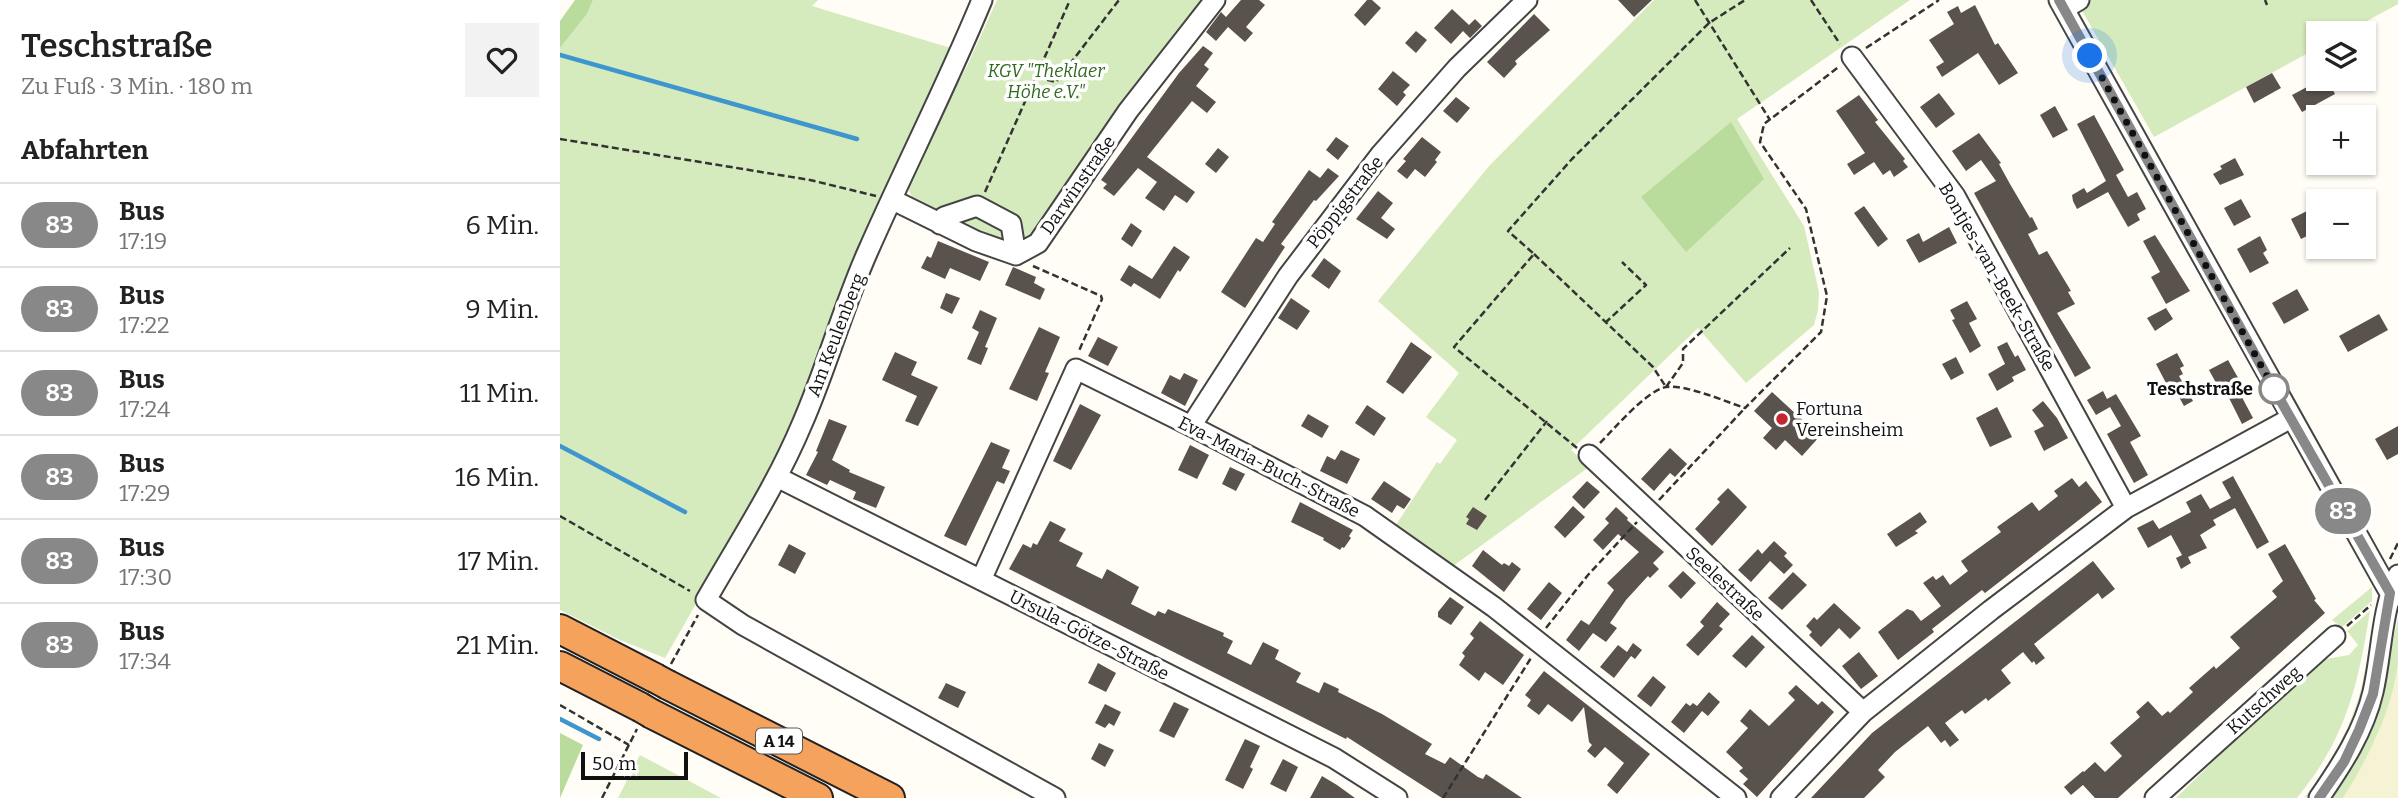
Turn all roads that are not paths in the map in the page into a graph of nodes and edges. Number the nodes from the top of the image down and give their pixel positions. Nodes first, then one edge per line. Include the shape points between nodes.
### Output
1 (982, 0) edge
2 (1215, 0) edge
3 (1527, 0) edge
4 (2067, 3) edge
5 (1852, 57) road end
6 (893, 200) junction
7 (940, 224) junction
8 (1020, 254) junction
9 (2291, 418) junction
10 (1191, 426) junction
11 (1589, 455) road end
12 (777, 477) junction
13 (2126, 508) junction
14 (981, 580) junction
15 (2390, 592) edge
16 (560, 629) edge
17 (2335, 636) road end
18 (560, 666) edge
19 (1863, 712) junction
20 (818, 798) edge
21 (890, 798) edge
22 (1055, 798) edge
23 (1397, 798) edge
24 (1735, 798) edge
25 (1781, 798) edge
26 (2155, 798) edge
27 (2319, 798) edge

1 - 6 street, Am Keulenberg
2 - 8 street, Darwinstraße via 1128,111 1038,243
3 - 10 street, Pöppigstraße via 1457,68 1381,154 1288,276
4 - 9 street
5 - 13 street, Bontjes-van-Beek-Straße via 1955,196
6 - 7 street
6 - 12 street, Am Keulenberg via 863,262 803,423
7 - 8 street
7 - 8 street via 944,217 978,206 1011,223
9 - 13 street
9 - 15 street
10 - 14 street, Eva-Maria-Buch-Straße via 1076,369
10 - 24 street, Eva-Maria-Buch-Straße via 1350,506 1494,607
11 - 19 street, Seelestraße
12 - 14 street, Ursula-Götze-Straße
12 - 22 street, Am Keulenberg via 709,595 743,625
13 - 19 street
14 - 23 street, Ursula-Götze-Straße via 1334,758
15 - 27 street via 2373,694 2344,762
16 - 21 highway, A 14 via 665,675
17 - 26 street, Kutschweg
18 - 20 highway, A 14 via 643,717
19 - 25 street

